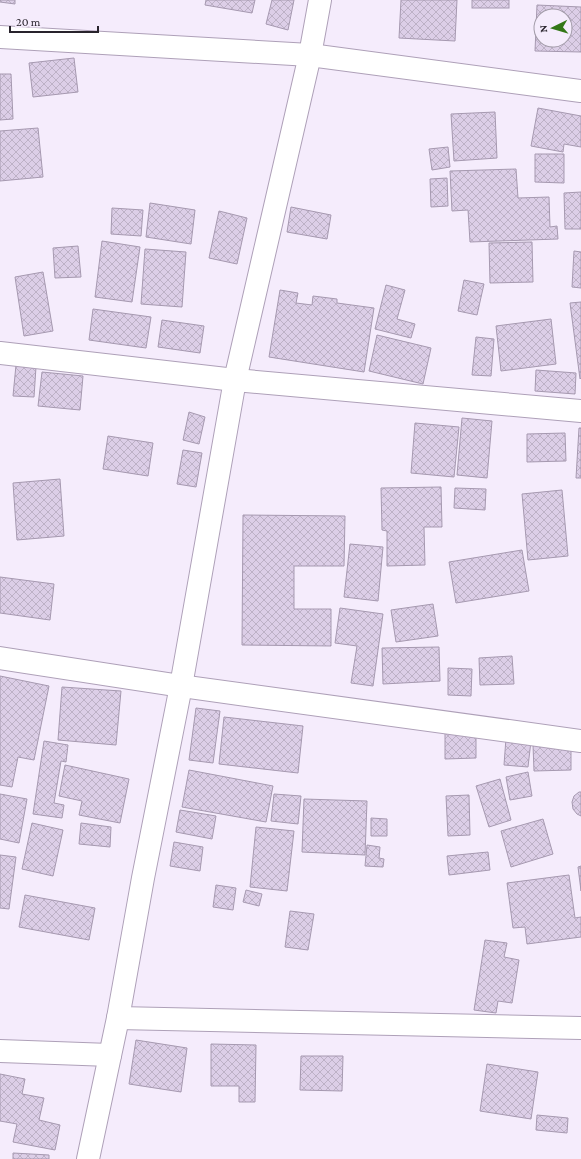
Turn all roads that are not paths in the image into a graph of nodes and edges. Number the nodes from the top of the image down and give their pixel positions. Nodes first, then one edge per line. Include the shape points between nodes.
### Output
1 (320, 0) edge
2 (0, 37) edge
3 (310, 55) junction
4 (581, 91) edge
5 (0, 353) edge
6 (235, 380) junction
7 (581, 411) edge
8 (0, 658) edge
9 (181, 686) junction
10 (581, 741) edge
11 (118, 1018) junction
12 (581, 1028) edge
13 (0, 1051) edge
14 (110, 1055) junction
15 (88, 1159) edge

1 - 3 street
2 - 3 street
3 - 4 street
3 - 6 street
5 - 6 street
6 - 7 street
6 - 9 street
8 - 9 street
9 - 10 street
9 - 11 street
11 - 12 street
11 - 14 street
13 - 14 street
14 - 15 street

